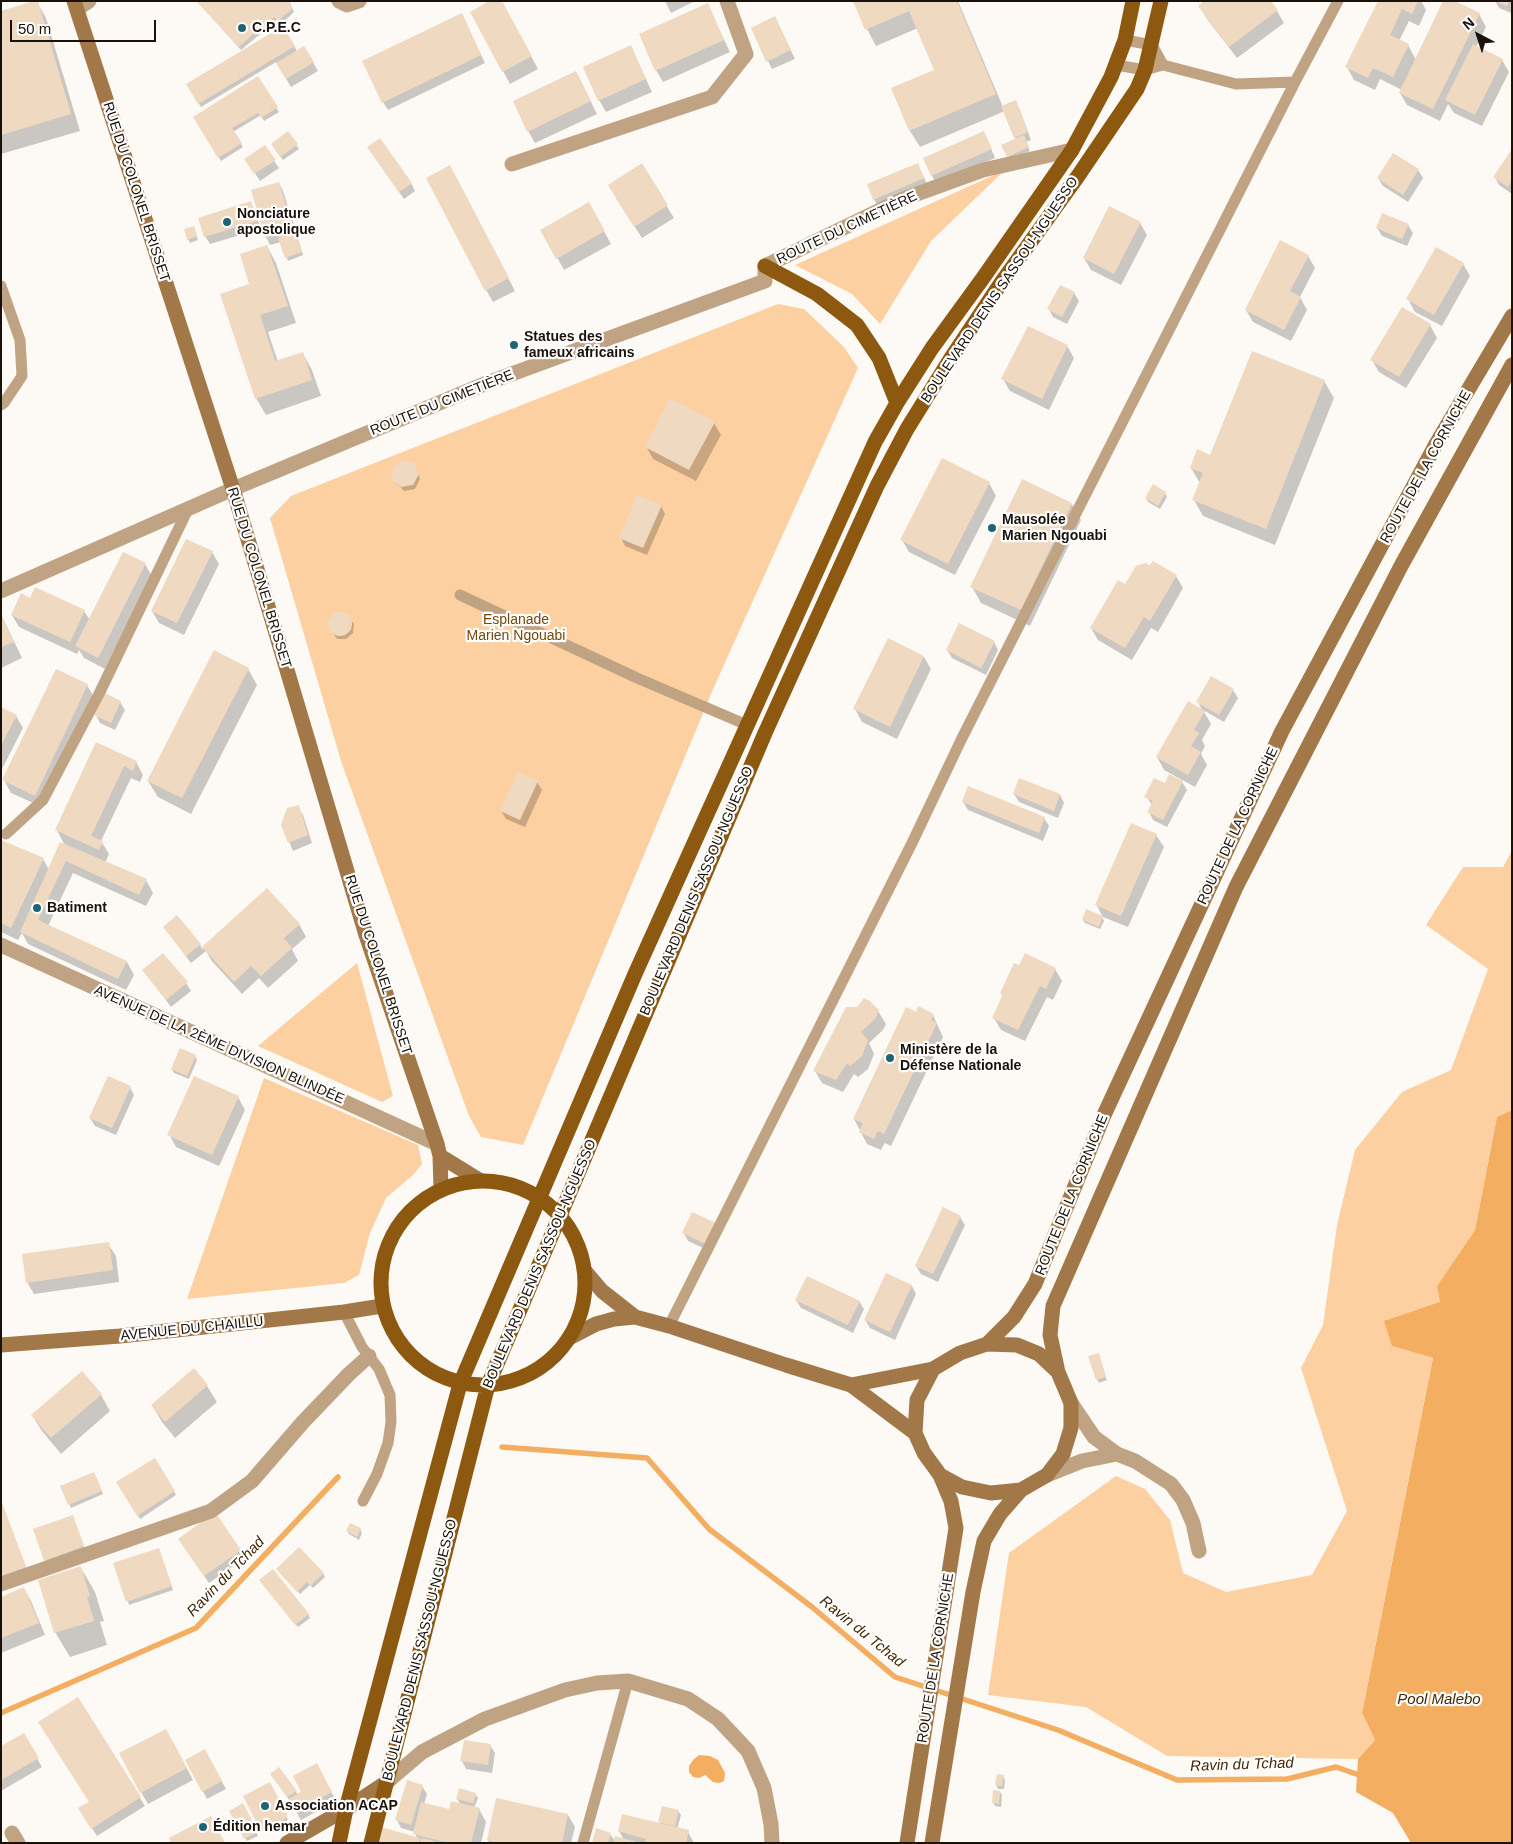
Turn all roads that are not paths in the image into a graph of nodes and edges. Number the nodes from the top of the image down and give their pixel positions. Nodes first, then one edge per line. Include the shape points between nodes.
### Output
1 (339, 1) edge
2 (359, 1) edge
3 (727, 1) edge
4 (1133, 1) edge
5 (1162, 1) edge
6 (1338, 1) edge
7 (80, 4) edge
8 (1125, 40) junction
9 (1152, 44) junction
10 (1116, 65) junction
11 (1163, 65) junction
12 (1145, 70) junction
13 (1295, 82) junction
14 (1072, 150) junction
15 (512, 164) dead end
16 (765, 266) junction
17 (1, 286) edge
18 (1512, 316) edge
19 (1512, 364) edge
20 (897, 402) junction
21 (1, 405) edge
22 (232, 489) junction
23 (188, 509) junction
24 (1, 591) edge
25 (460, 595) dead end
26 (747, 725) junction
27 (6, 834) dead end
28 (1, 945) edge
29 (438, 1150) junction
30 (478, 1180) junction
31 (440, 1189) junction
32 (540, 1197) junction
33 (560, 1214) junction
34 (585, 1271) junction
35 (382, 1306) junction
36 (344, 1312) junction
37 (635, 1317) junction
38 (669, 1326) junction
39 (569, 1338) junction
40 (987, 1344) junction
41 (1, 1345) edge
42 (369, 1356) junction
43 (934, 1368) junction
44 (1058, 1372) junction
45 (460, 1384) junction
46 (850, 1385) junction
47 (488, 1386) junction
48 (1071, 1402) junction
49 (915, 1433) junction
50 (1117, 1454) junction
51 (940, 1475) junction
52 (1046, 1475) junction
53 (1021, 1490) junction
54 (363, 1502) dead end
55 (1198, 1551) dead end
56 (1, 1584) edge
57 (628, 1681) junction
58 (387, 1782) junction
59 (346, 1809) junction
60 (287, 1843) edge
61 (338, 1843) edge
62 (371, 1843) edge
63 (583, 1843) edge
64 (772, 1843) edge
65 (907, 1843) edge
66 (932, 1843) edge

1 - 2 street via 348,5
3 - 15 street via 746,54 712,97
4 - 8 main road, BOULEVARD DENIS SASSOU-NGUESSO
5 - 9 main road, BOULEVARD DENIS SASSOU-NGUESSO
6 - 13 lane
7 - 22 main road, RUE DU COLONEL BRISSET
8 - 9 lane
8 - 10 main road, BOULEVARD DENIS SASSOU-NGUESSO
9 - 11 lane
9 - 12 main road, BOULEVARD DENIS SASSOU-NGUESSO
10 - 12 lane
10 - 14 main road, BOULEVARD DENIS SASSOU-NGUESSO
11 - 12 lane
11 - 13 lane via 1236,84
12 - 33 main road, BOULEVARD DENIS SASSOU-NGUESSO via 1129,103 1001,283 907,429 765,733
13 - 38 lane via 962,738
14 - 16 street, ROUTE DU CIMETIÈRE via 983,170 903,199
14 - 20 main road, BOULEVARD DENIS SASSOU-NGUESSO
16 - 20 main road via 817,294 857,325 878,358
16 - 22 street, ROUTE DU CIMETIÈRE via 765,281 487,383
17 - 21 lane via 20,340 22,376
18 - 40 main road, ROUTE DE LA CORNICHE via 1436,444 1282,731 1104,1115 1035,1284 1014,1317
19 - 44 main road, ROUTE DE LA CORNICHE via 1401,566 1236,887 1053,1306 1050,1335
20 - 26 main road, BOULEVARD DENIS SASSOU-NGUESSO via 875,442
22 - 23 street, ROUTE DU CIMETIÈRE
22 - 29 main road, RUE DU COLONEL BRISSET via 366,935
23 - 24 street, ROUTE DU CIMETIÈRE
23 - 27 lane via 99,694 43,800
25 - 26 lane via 637,678
26 - 32 main road, BOULEVARD DENIS SASSOU-NGUESSO
28 - 29 street, AVENUE DE LA 2ÈME DIVISION BLINDÉE
29 - 30 main road
29 - 31 main road, RUE DU COLONEL BRISSET
30 - 31 main road
30 - 32 main road via 510,1183
31 - 35 main road via 417,1204 398,1225 385,1250 380,1278
32 - 33 main road
32 - 45 main road, BOULEVARD DENIS SASSOU-NGUESSO
33 - 34 main road via 577,1241
33 - 47 main road, BOULEVARD DENIS SASSOU-NGUESSO
34 - 37 main road via 602,1291
34 - 39 main road via 583,1306
35 - 36 main road, AVENUE DU CHAILLU
35 - 45 main road via 392,1333 410,1356 433,1373
36 - 41 main road, AVENUE DU CHAILLU
36 - 42 lane
37 - 38 main road
37 - 39 main road via 614,1318
38 - 46 main road
39 - 47 main road via 548,1362 534,1371 520,1379
40 - 43 main road via 960,1353
40 - 44 main road via 1017,1345 1039,1354
42 - 54 lane via 379,1369 390,1396 391,1422 378,1474
42 - 56 street via 303,1422 252,1481 211,1511
43 - 46 main road
43 - 49 main road via 917,1400
44 - 48 main road
45 - 47 main road
45 - 59 main road, BOULEVARD DENIS SASSOU-NGUESSO
46 - 49 main road
47 - 58 main road, BOULEVARD DENIS SASSOU-NGUESSO
48 - 50 street via 1094,1437
48 - 52 main road via 1071,1428 1063,1454
49 - 51 main road via 924,1454
50 - 52 street via 1082,1461
50 - 55 street via 1135,1460 1171,1484 1183,1500 1193,1523
51 - 53 main road via 962,1487 991,1493
51 - 65 main road, ROUTE DE LA CORNICHE via 951,1501 956,1528
52 - 53 main road
53 - 66 main road, ROUTE DE LA CORNICHE via 1000,1514 984,1541
57 - 58 street via 596,1683 565,1690 485,1719 422,1752
57 - 63 lane
57 - 64 street via 688,1699 718,1719 748,1751 764,1788
58 - 59 main road
58 - 62 main road, BOULEVARD DENIS SASSOU-NGUESSO
59 - 60 main road
59 - 61 main road, BOULEVARD DENIS SASSOU-NGUESSO

